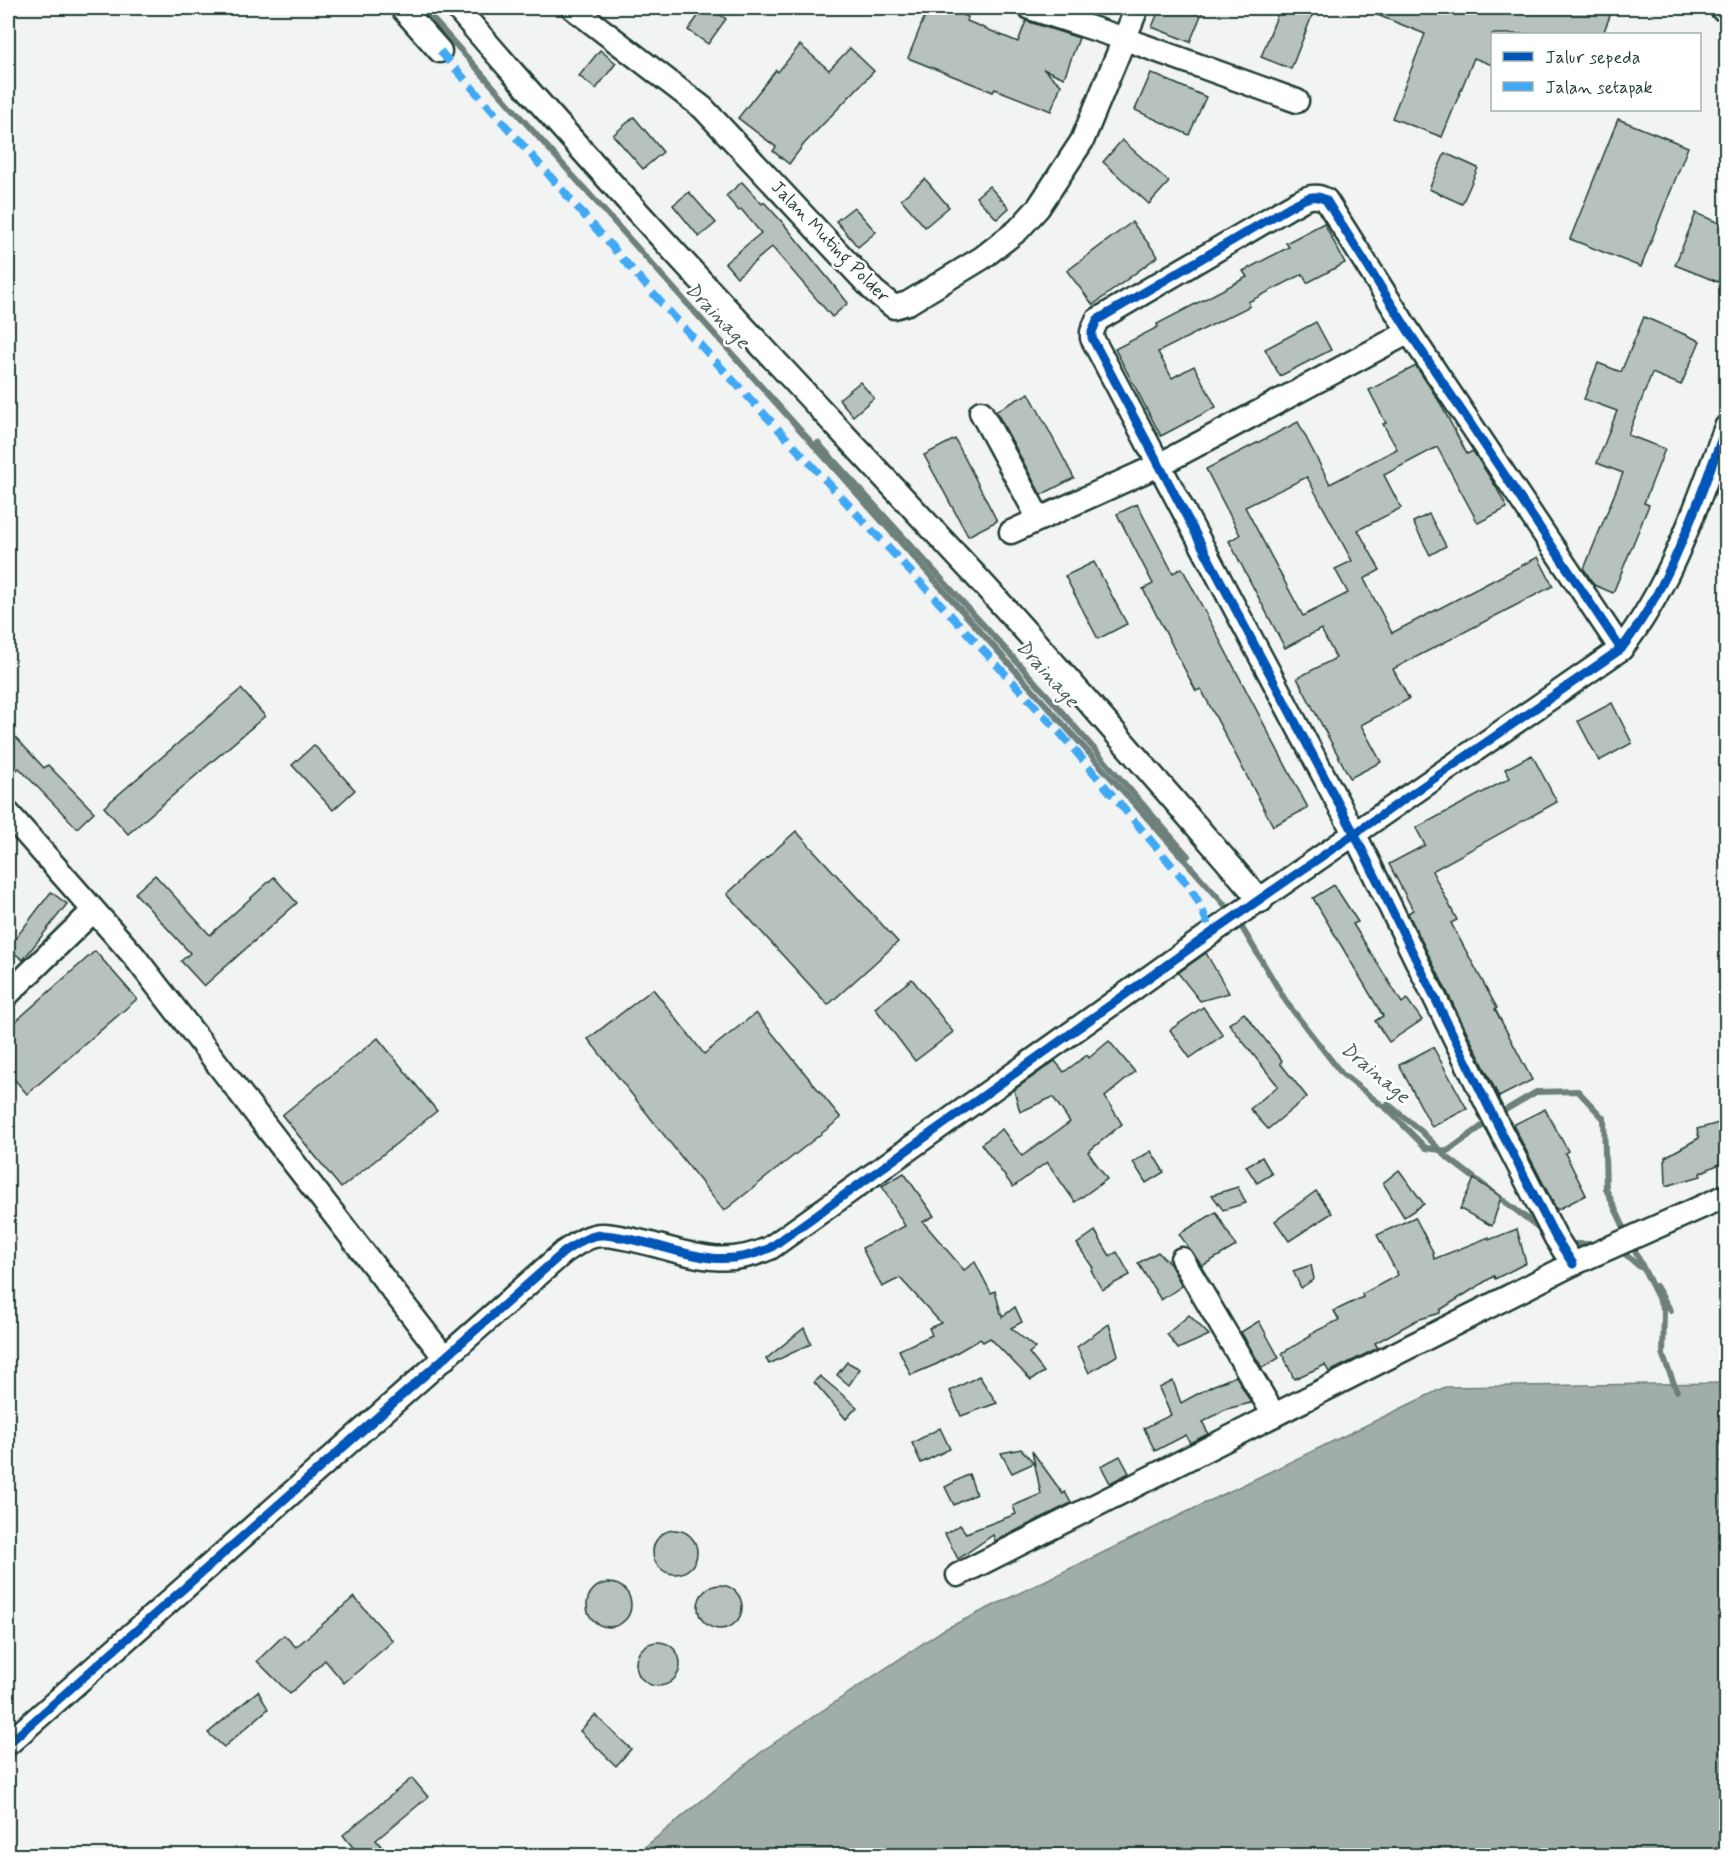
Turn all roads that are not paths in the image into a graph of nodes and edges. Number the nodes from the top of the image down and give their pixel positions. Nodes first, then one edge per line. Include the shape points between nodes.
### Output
1 (402, 8) edge
2 (457, 8) edge
3 (573, 8) edge
4 (1030, 8) edge
5 (1137, 8) edge
6 (1721, 8) edge
7 (1726, 9) edge
8 (1125, 39) junction
9 (440, 51) dead end
10 (1297, 101) dead end
11 (1409, 332) junction
12 (981, 412) dead end
13 (1726, 427) edge
14 (1159, 465) junction
15 (1039, 519) junction
16 (1011, 532) dead end
17 (1621, 649) junction
18 (8, 813) edge
19 (1354, 833) junction
20 (1253, 906) junction
21 (93, 911) junction
22 (8, 994) edge
23 (1726, 1196) edge
24 (1182, 1259) dead end
25 (1573, 1264) junction
26 (445, 1358) junction
27 (1274, 1415) junction
28 (958, 1575) dead end
29 (8, 1744) edge

1 - 9 street
2 - 20 street via 568,136 1094,708
3 - 8 street, Jalan Muting Polder via 704,108 874,291 894,307 908,303 982,258 1018,230 1038,208 1082,141
4 - 8 street
5 - 8 street, Jalan Muting Polder
6 - 7 street
8 - 10 street
11 - 14 street
11 - 14 street via 1326,200 1312,196 1291,206 1094,325 1092,338
11 - 17 street
12 - 15 street
13 - 17 street via 1677,557 1637,629
14 - 15 street
14 - 19 street
15 - 16 street
17 - 19 street
18 - 21 street
19 - 20 street
19 - 25 street via 1489,1108
20 - 26 street via 770,1248 741,1258 714,1260 617,1236 600,1235 580,1241
21 - 22 street
21 - 26 street via 134,956
23 - 25 street
24 - 27 street
25 - 27 street
26 - 29 street
27 - 28 street

